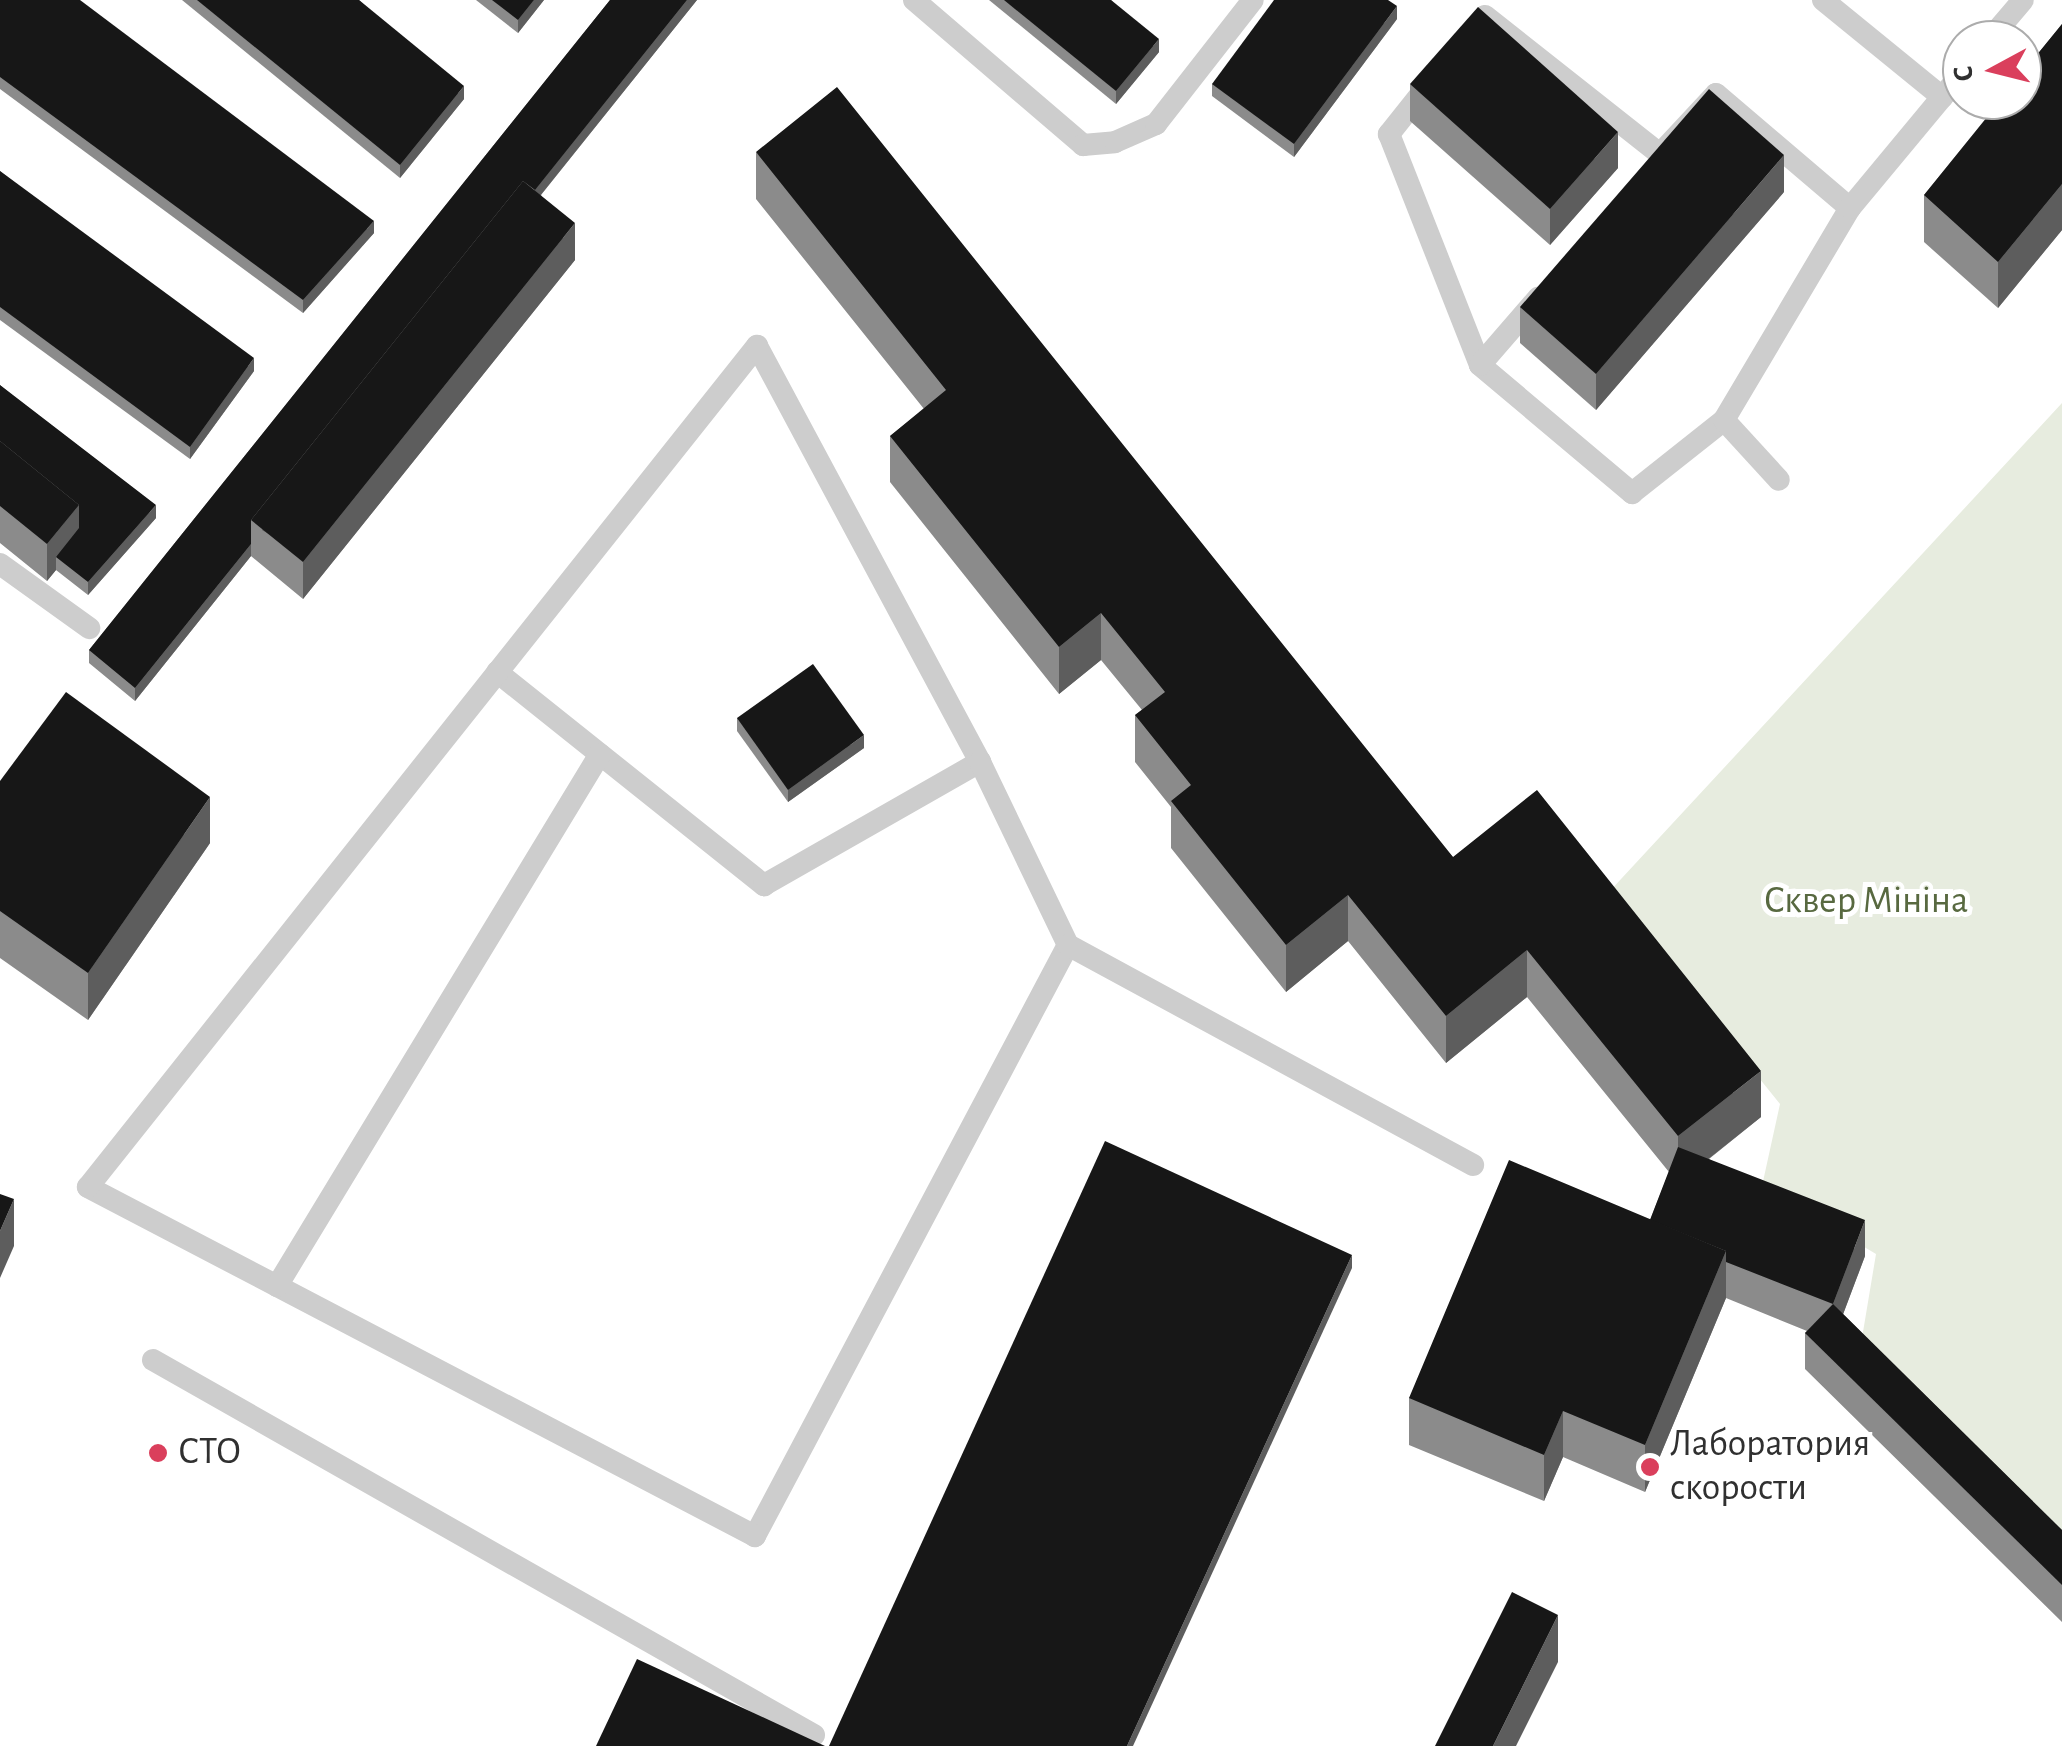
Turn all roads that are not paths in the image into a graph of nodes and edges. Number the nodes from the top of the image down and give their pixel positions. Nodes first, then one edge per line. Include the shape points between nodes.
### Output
1 (914, 0) edge
2 (1254, 0) edge
3 (1823, 0) edge
4 (2023, 0) edge
5 (2006, 20) edge
6 (1472, 29) edge
7 (1448, 59) edge
8 (1942, 97) joint
9 (1850, 208) junction
10 (1557, 275) edge
11 (1480, 365) junction
12 (1724, 420) junction
13 (1779, 480) dead end
14 (0, 564) edge
15 (89, 628) dead end
16 (498, 672) junction
17 (600, 754) junction
18 (980, 762) junction
19 (1068, 944) junction
20 (1473, 1166) dead end
21 (277, 1286) junction
22 (153, 1360) dead end
23 (814, 1734) dead end

1 - 2 lane via 1084,145 1115,142 1156,124
3 - 8 lane
4 - 5 lane
6 - 9 lane via 1484,14 1653,162 1716,94
7 - 11 lane via 1389,134
8 - 9 lane
9 - 12 lane
10 - 11 lane
11 - 12 lane via 1632,493
12 - 13 lane
14 - 15 lane
16 - 17 lane
16 - 18 lane via 757,346
16 - 21 lane via 88,1186
17 - 18 lane via 764,885
17 - 21 lane
18 - 19 lane
19 - 20 lane
19 - 21 lane via 755,1536
22 - 23 lane

